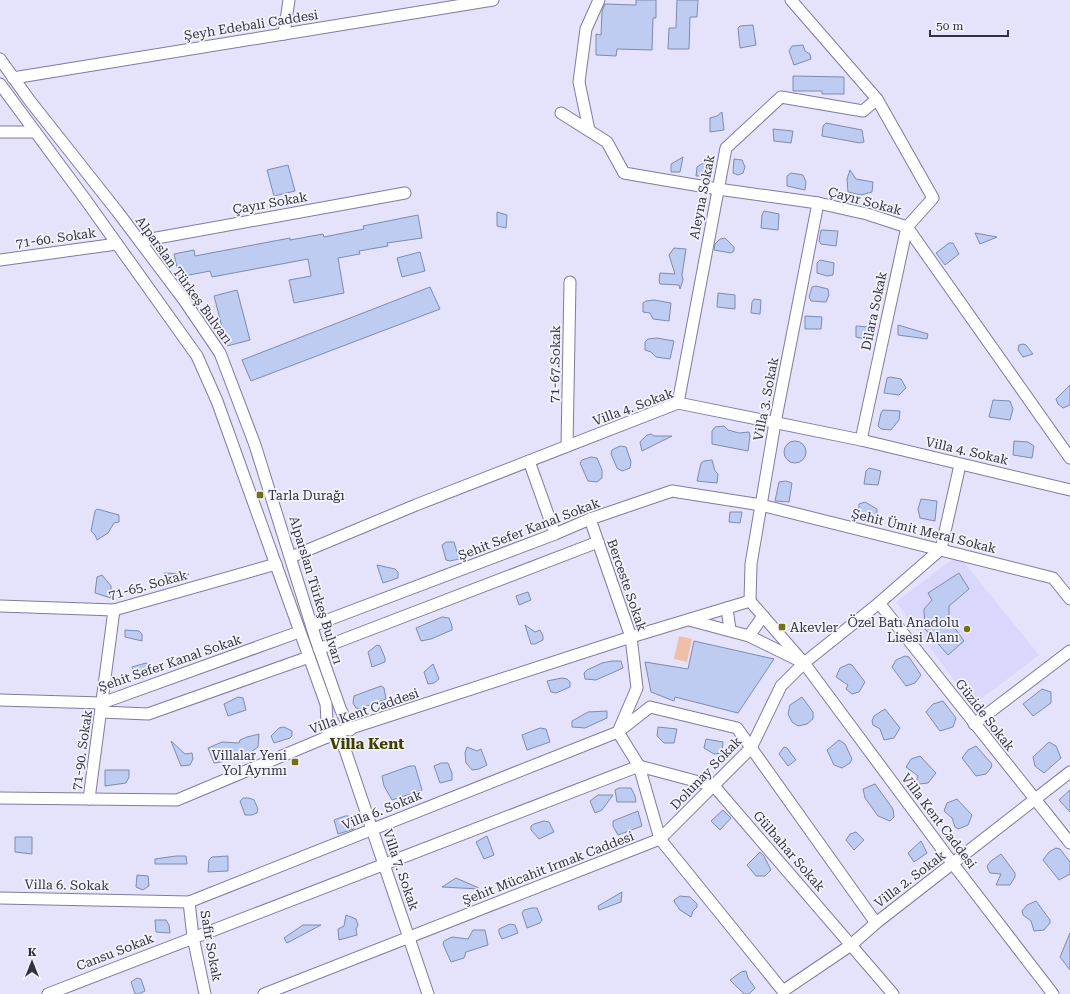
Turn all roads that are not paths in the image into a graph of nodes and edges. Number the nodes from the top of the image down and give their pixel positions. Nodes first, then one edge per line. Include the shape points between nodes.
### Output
1 (289, 0) edge
2 (494, 0) edge
3 (599, 0) edge
4 (790, 0) edge
5 (284, 34) junction
6 (0, 59) edge
7 (13, 78) junction
8 (0, 84) edge
9 (877, 99) junction
10 (561, 113) dead end
11 (589, 130) junction
12 (0, 132) edge
13 (35, 132) junction
14 (718, 189) junction
15 (406, 193) dead end
16 (818, 203) junction
17 (907, 227) junction
18 (140, 241) junction
19 (116, 244) junction
20 (0, 260) edge
21 (570, 282) dead end
22 (678, 402) junction
23 (775, 423) junction
24 (861, 440) junction
25 (567, 446) junction
26 (1070, 458) edge
27 (529, 461) junction
28 (960, 465) junction
29 (1070, 490) edge
30 (761, 505) junction
31 (590, 519) junction
32 (555, 534) junction
33 (598, 542) junction
34 (941, 549) junction
35 (291, 557) junction
36 (276, 564) junction
37 (1070, 599) edge
38 (750, 601) junction
39 (879, 603) junction
40 (0, 606) edge
41 (727, 608) junction
42 (114, 610) junction
43 (763, 616) junction
44 (687, 620) junction
45 (312, 626) junction
46 (730, 630) junction
47 (299, 632) junction
48 (749, 636) junction
49 (631, 637) junction
50 (319, 649) junction
51 (1070, 651) edge
52 (309, 657) junction
53 (804, 662) junction
54 (0, 700) edge
55 (101, 708) junction
56 (974, 724) junction
57 (350, 730) junction
58 (339, 732) junction
59 (618, 732) junction
60 (328, 737) junction
61 (751, 748) junction
62 (639, 766) junction
63 (1070, 772) edge
64 (714, 786) junction
65 (0, 798) edge
66 (89, 799) junction
67 (1035, 800) junction
68 (372, 829) junction
69 (660, 839) junction
70 (1070, 843) edge
71 (383, 864) junction
72 (953, 864) junction
73 (0, 898) edge
74 (190, 902) junction
75 (876, 922) junction
76 (193, 937) junction
77 (409, 938) junction
78 (851, 945) junction
79 (48, 994) edge
80 (205, 994) edge
81 (264, 994) edge
82 (428, 994) edge
83 (893, 994) edge
84 (1053, 994) edge

1 - 5 street
2 - 5 street, Şeyh Edebali Caddesi
3 - 11 street via 586,29 579,82
4 - 9 street
5 - 7 street, Şeyh Edebali Caddesi
6 - 7 street, Alparslan Türkeş Bulvarı
7 - 18 street, Alparslan Türkeş Bulvarı
8 - 13 street, Alparslan Türkeş Bulvarı
9 - 14 street, Aleyna Sokak via 863,112 781,97 726,148
9 - 17 street, Dilara Sokak via 933,198
10 - 11 street, Çayır Sokak
11 - 14 street, Çayır Sokak via 607,142 624,173
12 - 13 street
13 - 19 street, Alparslan Türkeş Bulvarı
14 - 16 street, Çayır Sokak
14 - 22 street, Aleyna Sokak
15 - 18 street, Çayır Sokak
16 - 17 street, Çayır Sokak via 867,214
16 - 23 street, Villa 3. Sokak
17 - 24 street, Dilara Sokak
17 - 26 street, Çayır Sokak
18 - 35 street, Alparslan Türkeş Bulvarı via 220,353 255,445
19 - 20 street, 71-60. Sokak
19 - 36 street, Alparslan Türkeş Bulvarı via 197,356 217,401
21 - 25 street, 71-67.Sokak
22 - 23 street, Villa 4. Sokak
22 - 25 street, Villa 4. Sokak
23 - 24 street, Villa 4. Sokak
23 - 30 street, Villa 3. Sokak
24 - 28 street, Villa 4. Sokak
25 - 27 street, Villa 4. Sokak
27 - 32 street
27 - 35 street, Villa 4. Sokak
28 - 29 street, Villa 4. Sokak
28 - 34 street
30 - 31 street, Şehit Sefer Kanal Sokak via 672,491
30 - 34 street, Şehit Ümit Meral Sokak
30 - 38 street, Villa 3. Sokak via 751,564
31 - 32 street, Şehit Sefer Kanal Sokak
31 - 33 street, Berceste Sokak
32 - 45 street, Şehit Sefer Kanal Sokak
33 - 49 street, Berceste Sokak
33 - 50 street
34 - 37 street, Şehit Ümit Meral Sokak via 1053,578
34 - 39 street, Dolunay Sokak
35 - 45 street, Alparslan Türkeş Bulvarı
36 - 42 street, 71-65. Sokak
36 - 47 street, Alparslan Türkeş Bulvarı
38 - 41 street, Villa Kent Caddesi
38 - 43 street, Villa Kent Caddesi
39 - 53 street, Dolunay Sokak
39 - 56 street, Güzide Sokak
40 - 42 street, 71-65. Sokak
41 - 44 street, Villa Kent Caddesi
41 - 46 street
42 - 55 street, 71-90. Sokak
43 - 48 street
43 - 53 street, Villa Kent Caddesi
44 - 46 street, Villa Kent Caddesi
44 - 49 street, Villa Kent Caddesi
45 - 50 street, Alparslan Türkeş Bulvarı
46 - 48 street, Villa Kent Caddesi
47 - 52 street, Alparslan Türkeş Bulvarı
47 - 55 street, Şehit Sefer Kanal Sokak
48 - 53 street, Villa Kent Caddesi
49 - 57 street, Villa Kent Caddesi
49 - 59 street, Berceste Sokak via 637,688
50 - 57 street, Alparslan Türkeş Bulvarı
51 - 56 street
52 - 55 street, Şehit Sefer Kanal Sokak via 148,714
52 - 60 street, Alparslan Türkeş Bulvarı via 326,704
53 - 61 street, Dolunay Sokak via 781,686
53 - 72 street, Villa Kent Caddesi
54 - 55 street, Şehit Sefer Kanal Sokak
55 - 66 street, 71-90. Sokak
56 - 67 street, Güzide Sokak
57 - 58 street, Villa Kent Caddesi
58 - 60 street, Villa Kent Caddesi
58 - 68 street, Villa 7. Sokak
59 - 61 street, Villa 6. Sokak via 650,707 737,728
59 - 62 street
59 - 68 street, Villa 6. Sokak
60 - 66 street, Villa Kent Caddesi via 178,800
61 - 64 street, Dolunay Sokak
61 - 75 street, Gülbahar Sokak
62 - 64 street
62 - 69 street
62 - 71 street
63 - 67 street, Villa 2. Sokak
64 - 69 street, Dolunay Sokak
64 - 78 street, Gülbahar Sokak
65 - 66 street, Villa Kent Caddesi
67 - 70 street, Güzide Sokak
67 - 72 street, Villa 2. Sokak
68 - 71 street, Villa 7. Sokak
68 - 74 street, Villa 6. Sokak
69 - 77 street, Şehit Mücahit Irmak Caddesi
69 - 78 street, Villa 2. Sokak via 783,991
71 - 76 street
71 - 77 street, Villa 7. Sokak
72 - 75 street, Villa 2. Sokak
72 - 84 street, Villa Kent Caddesi
73 - 74 street, Villa 6. Sokak
74 - 76 street, Safir Sokak
75 - 78 street, Villa 2. Sokak
76 - 79 street, Cansu Sokak
76 - 80 street, Safir Sokak
77 - 81 street, Şehit Mücahit Irmak Caddesi
77 - 82 street, Villa 7. Sokak
78 - 83 street, Gülbahar Sokak

